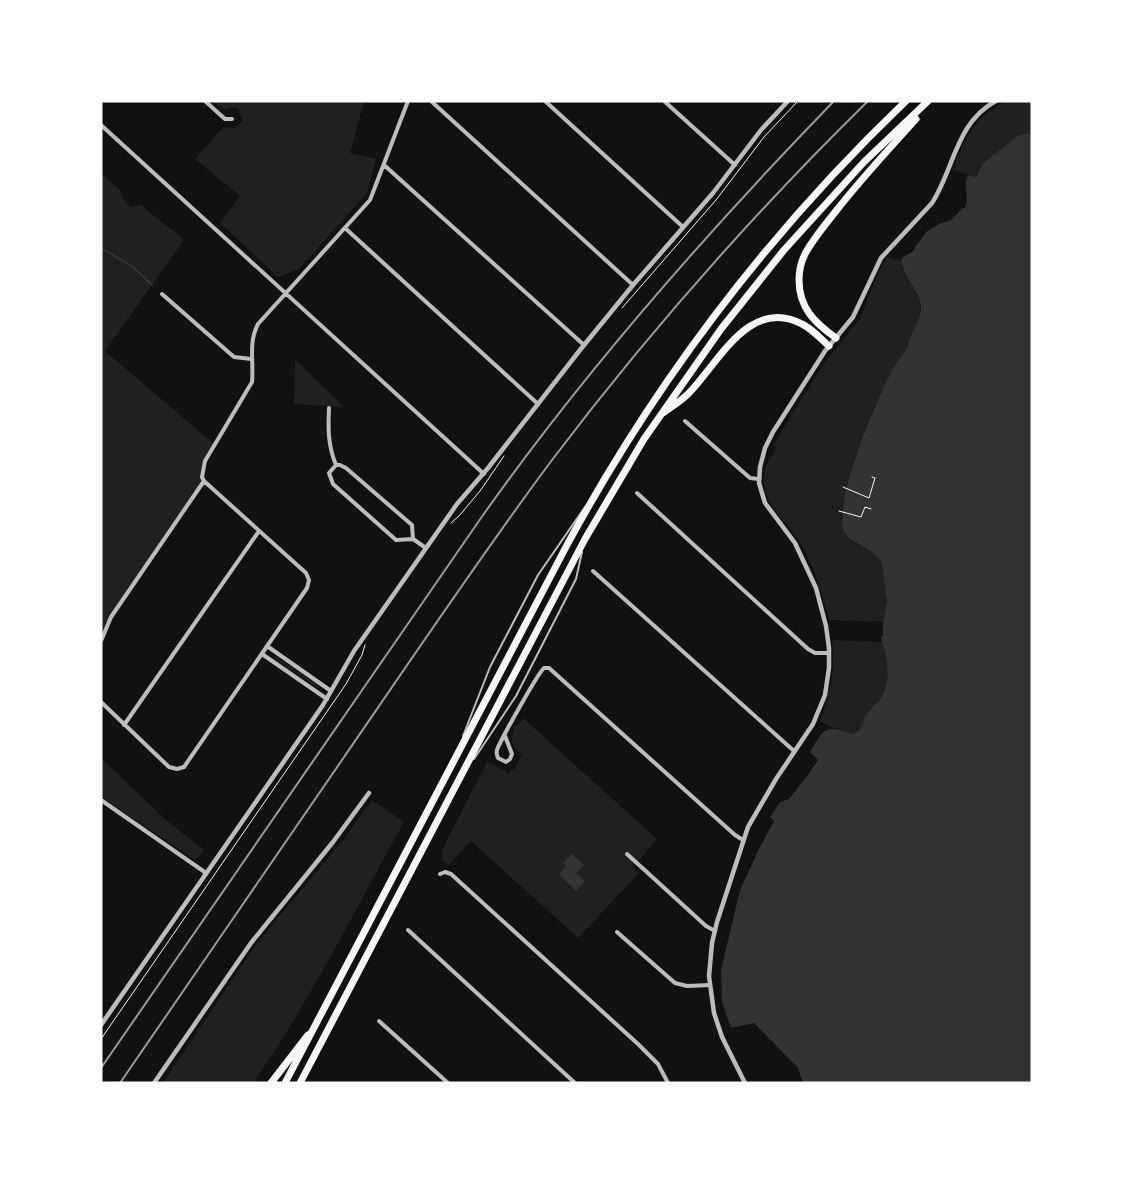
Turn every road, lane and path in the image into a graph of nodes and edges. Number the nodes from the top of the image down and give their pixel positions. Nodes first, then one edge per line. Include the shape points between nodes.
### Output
1 (205, 101) edge
2 (408, 101) edge
3 (431, 101) edge
4 (545, 101) edge
5 (664, 101) edge
6 (788, 101) edge
7 (798, 101) edge
8 (906, 101) edge
9 (930, 101) edge
10 (996, 101) edge
11 (232, 119) dead end
12 (101, 125) edge
13 (384, 165) junction
14 (735, 165) junction
15 (683, 227) junction
16 (345, 228) junction
17 (633, 285) junction
18 (285, 293) junction
19 (162, 294) dead end
20 (619, 310) dead end
21 (836, 338) junction
22 (584, 345) junction
23 (829, 346) junction
24 (251, 359) junction
25 (538, 404) junction
26 (328, 408) dead end
27 (659, 416) junction
28 (685, 421) dead end
29 (506, 453) dead end
30 (336, 465) junction
31 (484, 474) junction
32 (872, 477) dead end
33 (759, 479) junction
34 (204, 481) junction
35 (602, 482) junction
36 (843, 487) dead end
37 (637, 493) dead end
38 (871, 509) dead end
39 (839, 511) dead end
40 (460, 516) dead end
41 (259, 531) junction
42 (413, 539) junction
43 (585, 539) junction
44 (426, 548) junction
45 (594, 571) dead end
46 (101, 641) edge
47 (365, 645) dead end
48 (267, 646) junction
49 (829, 653) junction
50 (262, 654) junction
51 (331, 691) junction
52 (327, 699) junction
53 (101, 702) edge
54 (124, 725) junction
55 (505, 736) junction
56 (794, 751) junction
57 (454, 760) junction
58 (456, 786) junction
59 (369, 794) dead end
60 (101, 800) edge
61 (743, 840) junction
62 (627, 854) dead end
63 (206, 873) junction
64 (440, 874) dead end
65 (408, 930) dead end
66 (715, 931) junction
67 (617, 932) dead end
68 (710, 985) junction
69 (380, 1020) dead end
70 (318, 1022) junction
71 (101, 1025) edge
72 (101, 1039) edge
73 (154, 1083) edge
74 (271, 1083) edge
75 (285, 1083) edge
76 (300, 1083) edge
77 (448, 1083) edge
78 (574, 1083) edge
79 (668, 1083) edge
80 (745, 1083) edge

1 - 11 street via 225,119
2 - 13 street
3 - 17 street
4 - 15 street
5 - 14 street
6 - 14 street
7 - 20 path
8 - 35 highway via 833,176 754,266 680,362
9 - 21 highway via 849,194 802,260 799,287 805,307 816,323
9 - 27 highway via 864,162 797,236 721,329
10 - 21 street via 980,112 966,130 936,198 885,252 854,317
12 - 18 street
13 - 16 street via 370,200
13 - 22 street
14 - 15 street
15 - 17 street
16 - 18 street
16 - 25 street
17 - 22 street
18 - 24 street via 258,324 253,334
18 - 31 street
19 - 24 street via 234,357
21 - 23 street
22 - 25 street
23 - 27 highway via 796,321 778,318 759,321 737,336 687,395
23 - 33 street via 770,439
24 - 34 street via 252,382 205,461
25 - 31 street
26 - 30 street via 328,437
27 - 43 highway
28 - 33 street via 750,478
29 - 40 path
30 - 42 street via 346,468 412,525
30 - 42 street via 329,473 333,484 396,540
31 - 44 street via 457,504
32 - 36 path via 875,478 869,498
33 - 49 street via 765,503 795,543 813,582 824,618
34 - 41 street
34 - 46 street via 111,617
35 - 57 highway
35 - 57 lane via 538,575 487,674
37 - 49 street via 808,649
38 - 39 path via 865,506 861,517
41 - 48 street via 306,573 309,580 307,588
41 - 54 street
42 - 44 street
43 - 58 highway
43 - 58 lane via 576,579 516,696
44 - 51 street
45 - 56 street
47 - 72 path via 340,689
48 - 50 street
48 - 51 street
49 - 56 street via 825,695 810,729
50 - 52 street
50 - 54 street via 184,767 169,767
51 - 52 street
52 - 63 street
53 - 54 street
55 - 55 street via 497,755 506,762 512,754
55 - 61 street via 539,673 549,668
56 - 61 street via 756,811
57 - 70 highway
58 - 76 highway
59 - 73 street via 251,943
60 - 63 street
61 - 66 street
62 - 66 street
63 - 71 street
64 - 79 street via 452,874 631,1038 658,1064
65 - 78 street
66 - 68 street
67 - 68 street via 675,983
68 - 80 street via 719,1030
69 - 77 street
70 - 74 highway
70 - 75 highway

